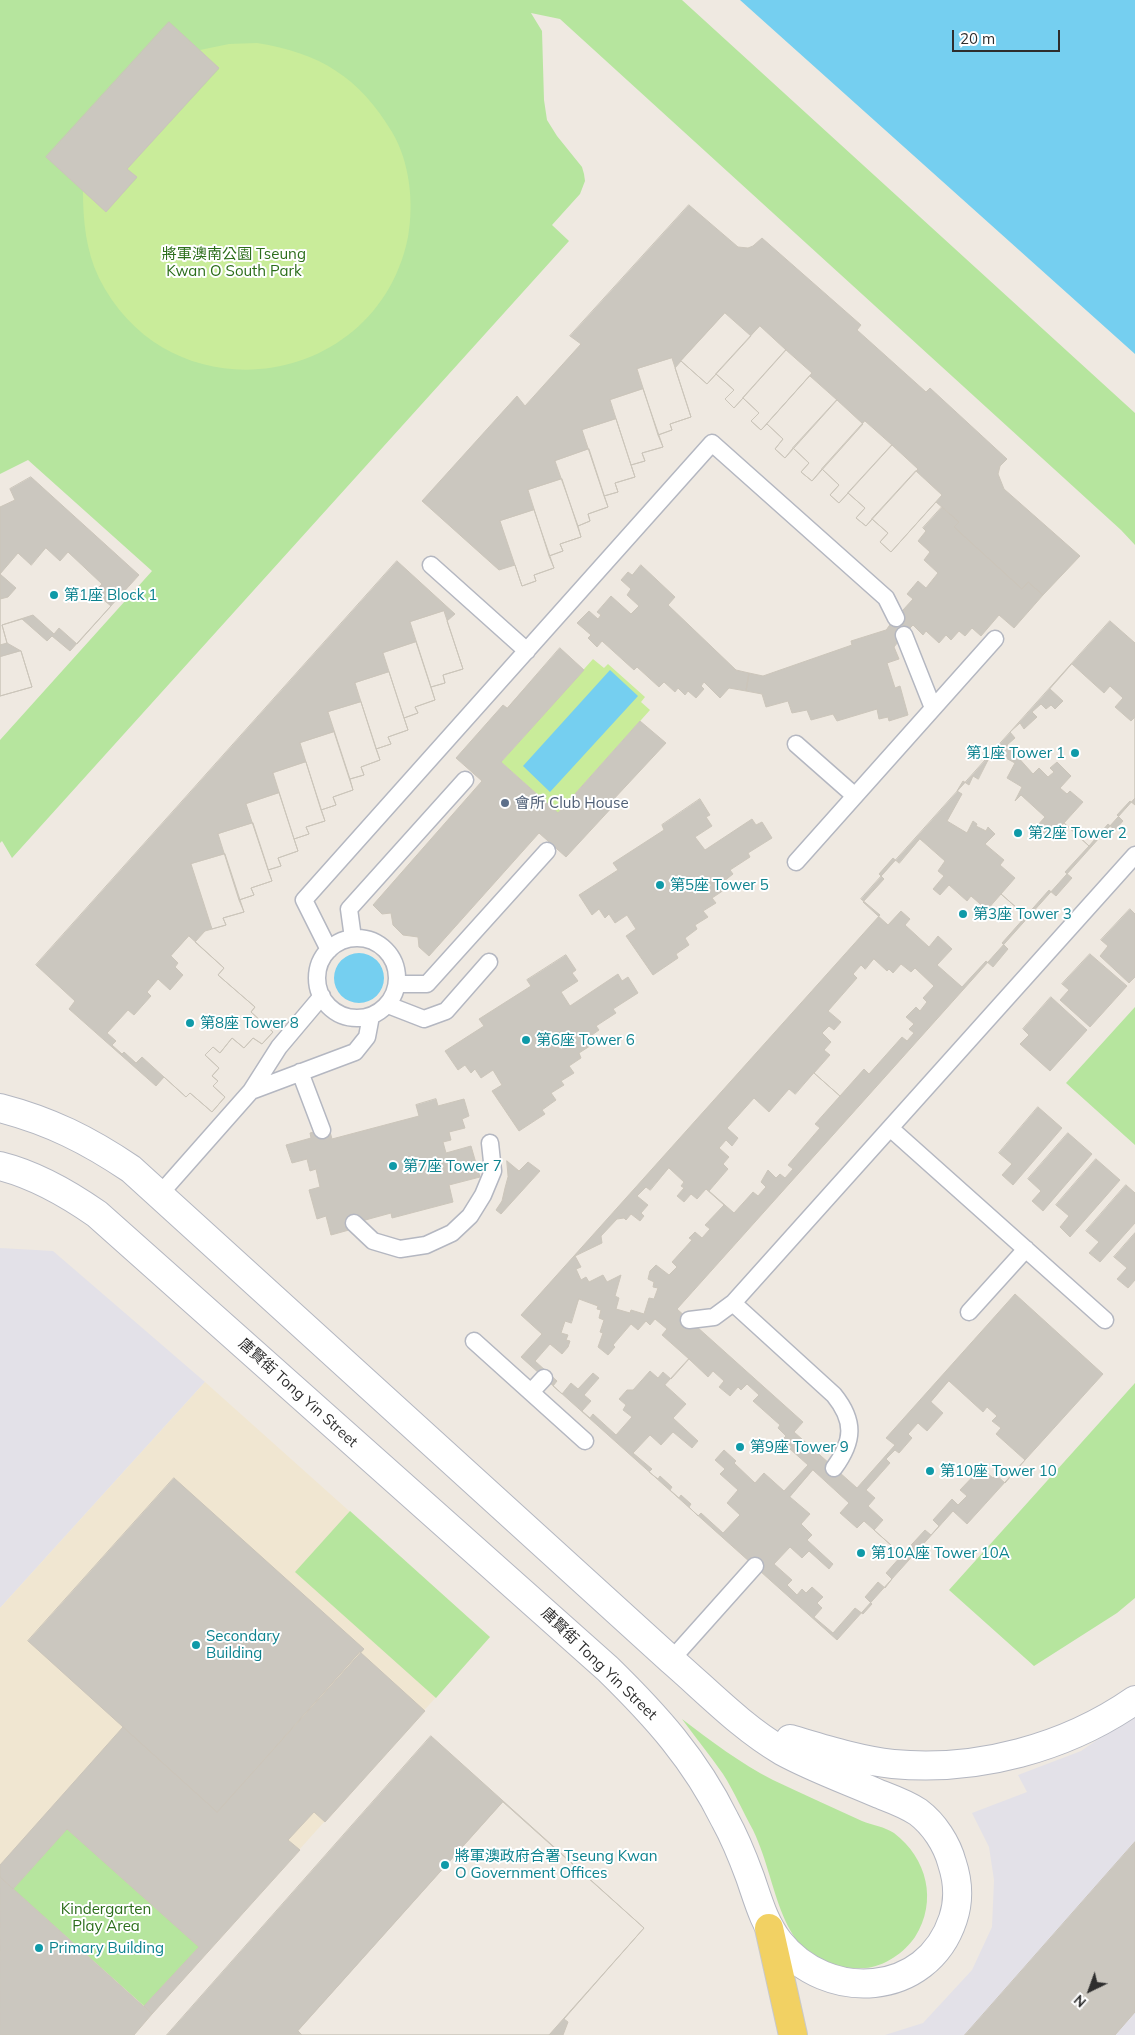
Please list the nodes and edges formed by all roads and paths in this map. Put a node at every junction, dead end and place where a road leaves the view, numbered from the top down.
1 (431, 565) dead end
2 (896, 618) dead end
3 (904, 635) dead end
4 (995, 639) dead end
5 (526, 651) junction
6 (933, 708) junction
7 (796, 744) dead end
8 (465, 780) dead end
9 (855, 796) junction
10 (547, 851) dead end
11 (1135, 854) edge
12 (796, 862) dead end
13 (353, 938) junction
14 (329, 950) junction
15 (489, 962) dead end
16 (397, 984) junction
17 (322, 996) junction
18 (388, 1005) junction
19 (371, 1016) junction
20 (300, 1072) junction
21 (251, 1091) junction
22 (0, 1108) edge
23 (890, 1128) junction
24 (322, 1130) dead end
25 (490, 1143) dead end
26 (0, 1166) edge
27 (160, 1194) junction
28 (354, 1223) dead end
29 (1026, 1249) junction
30 (733, 1303) junction
31 (969, 1312) dead end
32 (689, 1320) dead end
33 (1105, 1320) dead end
34 (474, 1342) dead end
35 (544, 1378) dead end
36 (530, 1392) junction
37 (585, 1441) dead end
38 (834, 1468) dead end
39 (755, 1566) dead end
40 (671, 1660) junction
41 (1135, 1700) edge
42 (740, 1721) junction
43 (769, 1928) junction
44 (793, 2035) edge

1 - 5 lane
2 - 5 lane
3 - 6 lane
4 - 6 lane
5 - 14 lane
6 - 9 lane
7 - 9 lane
8 - 13 lane
9 - 12 lane
10 - 16 lane
11 - 23 lane
13 - 14 lane
13 - 16 lane
14 - 17 lane
15 - 18 lane
16 - 18 lane
17 - 19 lane
17 - 21 lane
18 - 19 lane
19 - 20 lane
20 - 21 lane
20 - 24 lane
21 - 27 lane
22 - 27 street, 唐賢街 Tong Yin Street
23 - 29 lane
23 - 30 lane
25 - 28 lane
26 - 43 street, 唐賢街 Tong Yin Street
27 - 40 street, 唐賢街 Tong Yin Street
29 - 31 lane
29 - 33 lane
30 - 32 lane
30 - 38 lane
34 - 36 lane
35 - 36 lane
36 - 37 lane
39 - 40 lane
40 - 42 street, 唐賢街 Tong Yin Street
41 - 42 street, 唐賢街 Tong Yin Street
42 - 43 street, 唐賢街 Tong Yin Street
43 - 44 main road

